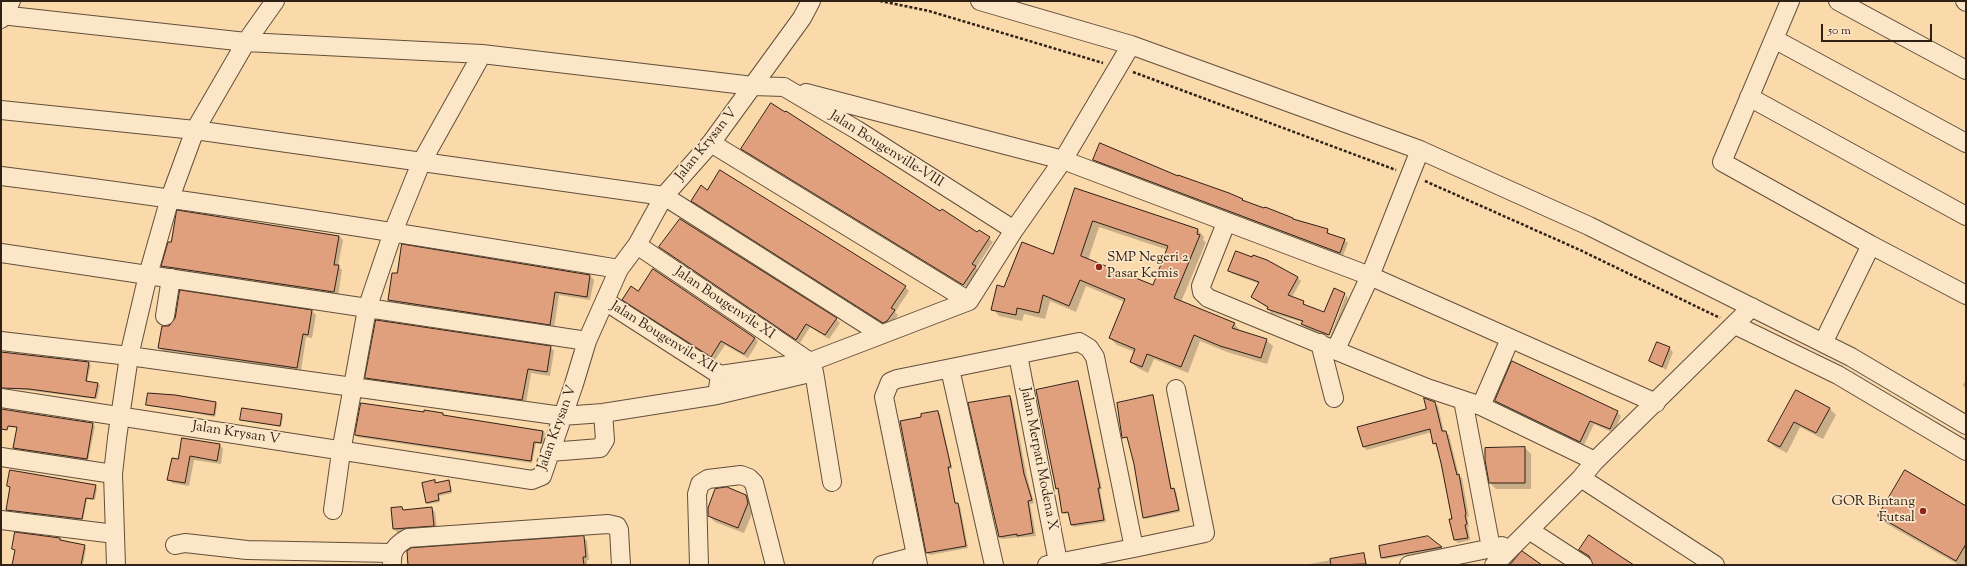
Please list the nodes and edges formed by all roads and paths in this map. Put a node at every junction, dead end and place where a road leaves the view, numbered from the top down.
1 (275, 1) edge
2 (811, 1) edge
3 (880, 1) edge
4 (980, 1) edge
5 (1790, 1) edge
6 (1838, 1) edge
7 (4, 13) edge
8 (1774, 39) junction
9 (246, 42) junction
10 (1131, 45) junction
11 (482, 54) junction
12 (1118, 67) junction
13 (1966, 70) edge
14 (753, 86) junction
15 (784, 87) junction
16 (1749, 98) junction
17 (1, 110) edge
18 (195, 130) junction
19 (711, 143) junction
20 (1966, 143) edge
21 (1420, 150) junction
22 (1063, 160) junction
23 (421, 163) junction
24 (1411, 175) junction
25 (1, 176) edge
26 (664, 196) junction
27 (170, 198) junction
28 (1966, 216) edge
29 (1226, 223) junction
30 (1014, 230) junction
31 (393, 232) junction
32 (637, 245) junction
33 (1871, 245) junction
34 (1, 253) edge
35 (619, 269) junction
36 (148, 275) junction
37 (1370, 276) junction
38 (171, 278) junction
39 (1966, 295) edge
40 (605, 301) junction
41 (969, 301) junction
42 (1752, 307) junction
43 (367, 309) junction
44 (165, 316) dead end
45 (1735, 325) junction
46 (881, 334) junction
47 (1510, 339) junction
48 (1, 341) edge
49 (587, 341) junction
50 (1823, 343) junction
51 (1328, 346) junction
52 (1018, 355) junction
53 (129, 356) junction
54 (1851, 357) junction
55 (812, 367) junction
56 (950, 369) junction
57 (720, 375) junction
58 (1838, 375) junction
59 (353, 387) junction
60 (1176, 389) dead end
61 (717, 395) junction
62 (1, 398) edge
63 (1334, 398) dead end
64 (1463, 400) junction
65 (1656, 403) junction
66 (1481, 406) junction
67 (603, 414) junction
68 (120, 415) junction
69 (562, 416) junction
70 (1966, 425) edge
71 (1966, 451) edge
72 (341, 452) junction
73 (550, 452) junction
74 (1, 457) edge
75 (1595, 461) junction
76 (113, 474) junction
77 (1581, 478) junction
78 (832, 482) dead end
79 (333, 510) dead end
80 (1, 520) edge
81 (1529, 530) junction
82 (115, 534) junction
83 (175, 545) dead end
84 (1134, 548) junction
85 (1493, 557) edge
86 (247, 558) edge
87 (317, 559) edge
88 (392, 559) edge
89 (917, 561) edge
90 (1052, 564) edge
91 (1416, 564) edge
92 (116, 565) edge
93 (621, 565) edge
94 (699, 565) edge
95 (775, 565) edge
96 (882, 565) edge
97 (994, 565) edge
98 (1583, 565) edge
99 (1715, 565) edge

1 - 9 street
2 - 14 street, Jalan Krysan V
3 - 12 path
4 - 10 street
5 - 8 street
6 - 13 street
7 - 9 street, Jalan Bougenville-VIII
8 - 16 street
8 - 20 street
9 - 11 street, Jalan Bougenville-VIII
9 - 18 street
10 - 12 street
10 - 21 street
11 - 14 street, Jalan Bougenville-VIII
11 - 23 street
12 - 22 street
12 - 24 path
14 - 15 street, Jalan Bougenville-VIII
14 - 19 street, Jalan Krysan V
15 - 22 street
15 - 30 street, Jalan Bougenville-VIII
16 - 28 street
16 - 33 street
17 - 18 street
18 - 23 street
18 - 27 street
19 - 26 street, Jalan Krysan V
19 - 41 street
21 - 24 street
21 - 42 street
22 - 29 street
22 - 30 street
23 - 26 street
23 - 31 street
24 - 37 street
24 - 45 path
25 - 27 street
26 - 32 street, Jalan Krysan V
26 - 46 street
27 - 31 street
27 - 36 street
29 - 37 street
29 - 51 street
30 - 41 street
31 - 35 street
31 - 43 street
32 - 35 street, Jalan Krysan V
32 - 55 street, Jalan Bougenvile XI
33 - 39 street
33 - 50 street
34 - 36 street
35 - 40 street, Jalan Krysan V
36 - 38 street
36 - 53 street
37 - 47 street
37 - 51 street
38 - 43 street
38 - 44 street
40 - 49 street, Jalan Krysan V
40 - 57 street, Jalan Bougenvile XII
41 - 46 street
42 - 45 street
42 - 50 street
43 - 49 street
43 - 59 street
45 - 58 street
45 - 65 street
46 - 55 street
47 - 65 street
47 - 66 street
48 - 53 street
49 - 69 street, Jalan Krysan V
50 - 54 street
51 - 63 street
51 - 64 street
52 - 56 street
52 - 84 street
52 - 90 street, Jalan Merpati Modena X
53 - 59 street
53 - 68 street
54 - 58 street
54 - 70 street
55 - 57 street
55 - 61 street
55 - 78 street
56 - 89 street
56 - 97 street
57 - 61 street
58 - 71 street
59 - 69 street
59 - 72 street
60 - 84 street
61 - 67 street
62 - 68 street, Jalan Krysan V
64 - 66 street
64 - 85 street
65 - 75 street
66 - 75 street
67 - 69 street
67 - 73 street
68 - 72 street, Jalan Krysan V
68 - 76 street
69 - 73 street, Jalan Krysan V
72 - 73 street, Jalan Krysan V
72 - 79 street
74 - 76 street
75 - 77 street
76 - 82 street
77 - 81 street
77 - 99 street
80 - 82 street
81 - 85 street
81 - 98 street
82 - 92 street
83 - 86 street
84 - 90 street
85 - 91 street
86 - 87 street
87 - 88 street
88 - 93 street
89 - 96 street
94 - 95 street

